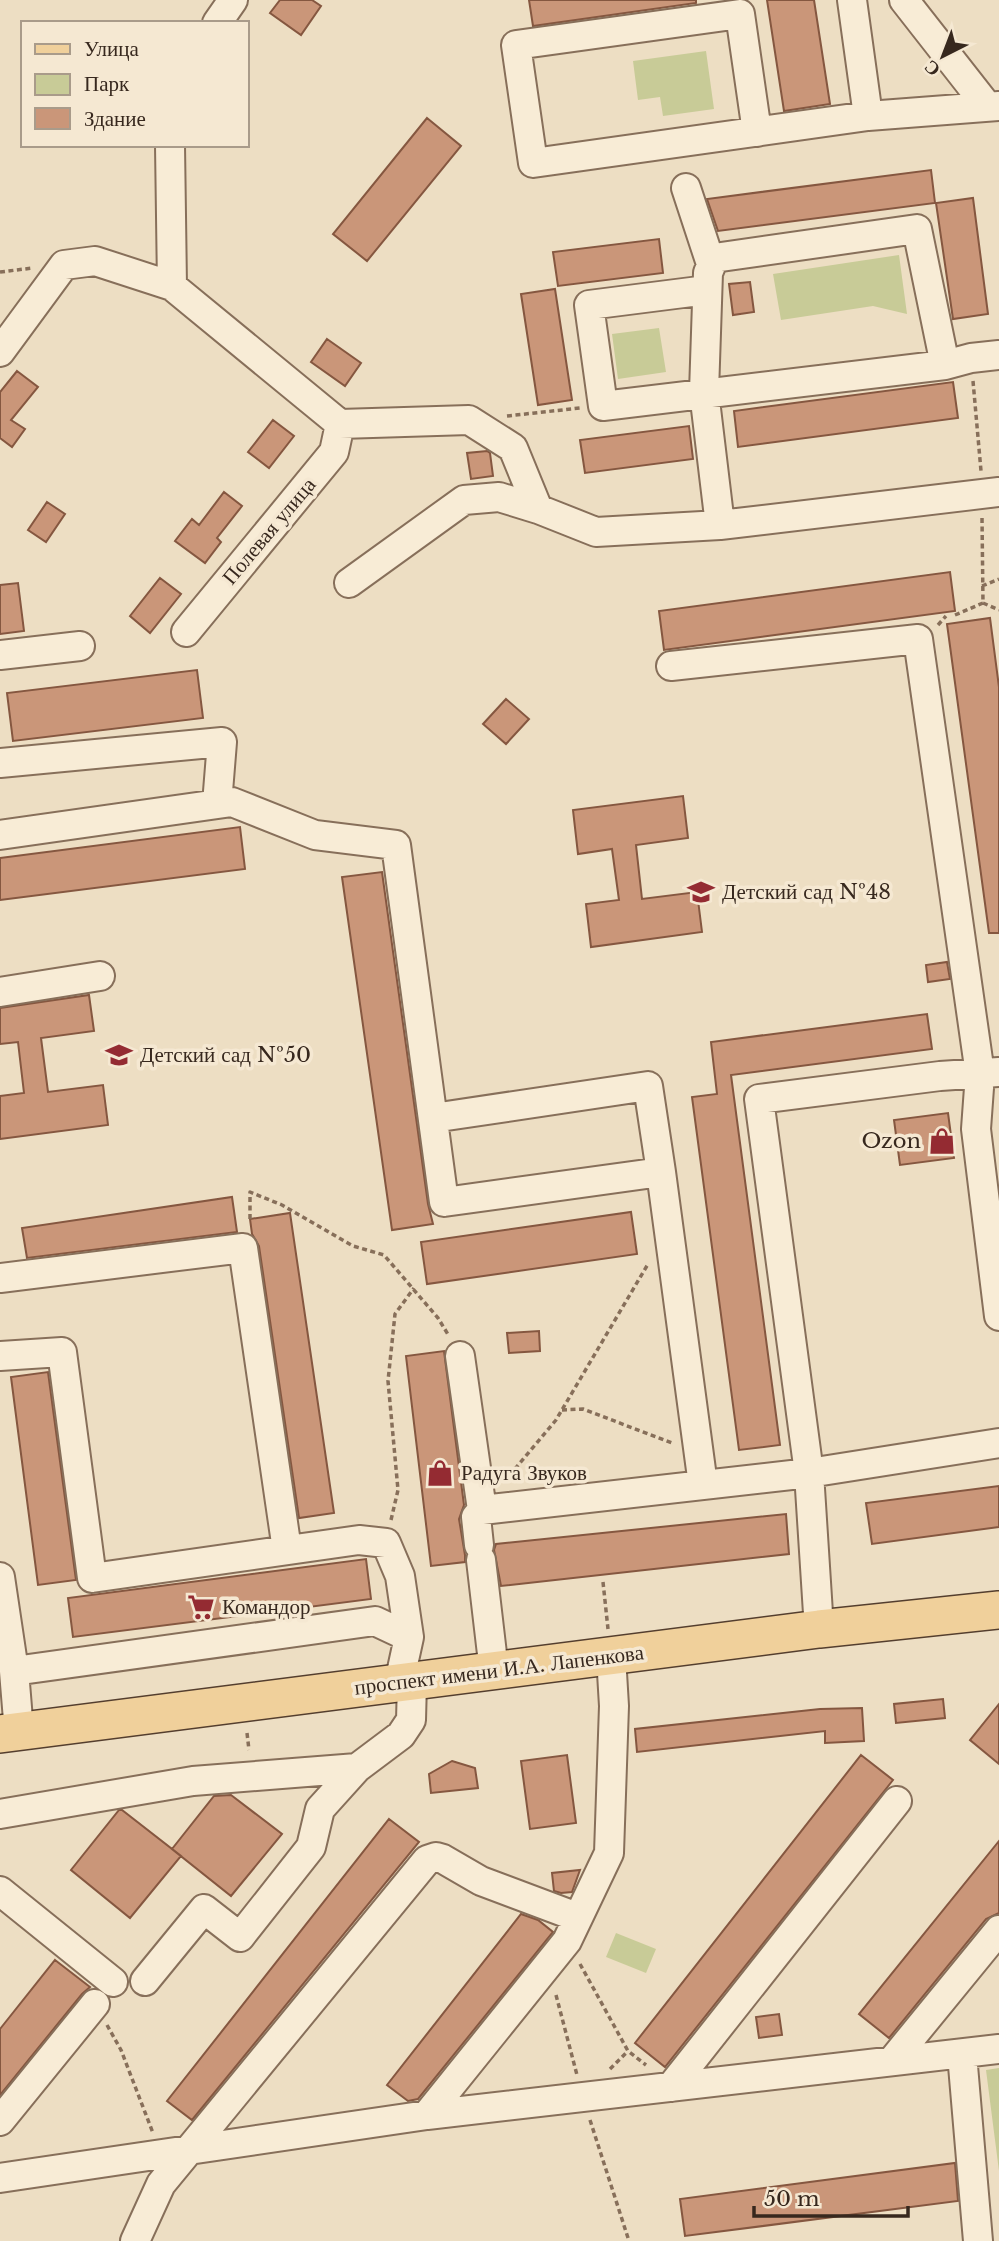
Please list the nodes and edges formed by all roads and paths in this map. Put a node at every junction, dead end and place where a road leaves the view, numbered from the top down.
1 (233, 0) edge
2 (852, 0) edge
3 (904, 0) edge
4 (218, 21) edge
5 (993, 106) edge
6 (868, 117) junction
7 (757, 132) junction
8 (170, 147) edge
9 (686, 188) dead end
10 (19, 269) dead end
11 (0, 272) edge
12 (709, 277) junction
13 (172, 286) junction
14 (0, 352) edge
15 (999, 355) edge
16 (946, 365) junction
17 (704, 392) junction
18 (603, 406) junction
19 (469, 420) junction
20 (340, 424) junction
21 (999, 492) edge
22 (538, 509) junction
23 (720, 525) junction
24 (999, 579) edge
25 (349, 583) dead end
26 (981, 587) dead end
27 (983, 603) dead end
28 (999, 610) edge
29 (186, 632) dead end
30 (80, 646) dead end
31 (0, 655) edge
32 (671, 666) dead end
33 (0, 764) edge
34 (217, 804) junction
35 (0, 835) edge
36 (100, 976) dead end
37 (0, 992) edge
38 (989, 1073) edge
39 (433, 1118) junction
40 (661, 1172) junction
41 (250, 1219) dead end
42 (649, 1255) dead end
43 (0, 1278) edge
44 (414, 1288) junction
45 (999, 1316) edge
46 (0, 1356) edge
47 (460, 1356) joint
48 (562, 1410) junction
49 (999, 1443) edge
50 (699, 1454) junction
51 (809, 1473) junction
52 (703, 1485) junction
53 (482, 1510) junction
54 (386, 1543) junction
55 (287, 1550) junction
56 (0, 1577) edge
57 (603, 1582) dead end
58 (999, 1610) edge
59 (819, 1629) junction
60 (409, 1637) junction
61 (611, 1656) junction
62 (14, 1671) junction
63 (494, 1671) junction
64 (405, 1682) junction
65 (9, 1733) edge
66 (247, 1733) dead end
67 (249, 1750) dead end
68 (357, 1768) junction
69 (897, 1801) dead end
70 (0, 1814) edge
71 (0, 1891) edge
72 (572, 1929) junction
73 (999, 1930) edge
74 (145, 1980) dead end
75 (113, 1982) dead end
76 (94, 2004) joint
77 (999, 2049) edge
78 (962, 2054) junction
79 (892, 2061) junction
80 (671, 2087) junction
81 (427, 2115) junction
82 (0, 2121) edge
83 (188, 2150) junction
84 (160, 2154) junction
85 (0, 2178) edge
86 (135, 2241) edge
87 (978, 2241) edge

1 - 4 street
2 - 6 street
3 - 5 street
5 - 6 street
6 - 7 street
7 - 7 street
8 - 13 street
9 - 12 street
10 - 11 path
12 - 16 street
12 - 17 street
12 - 18 street
13 - 14 street
13 - 20 street
15 - 16 street
16 - 17 street
17 - 18 street
17 - 23 street
18 - 19 path
19 - 20 street
19 - 22 street
20 - 29 street, Полевая улица
21 - 23 street
22 - 23 street
22 - 25 street
24 - 26 path
27 - 28 path
30 - 31 street
32 - 38 street
33 - 34 street
34 - 35 street
34 - 39 street
36 - 37 street
38 - 45 street
38 - 51 street
39 - 40 street
39 - 40 street
40 - 50 street
41 - 44 path
42 - 48 path
43 - 55 street
44 - 47 path
44 - 54 path
46 - 55 street
47 - 53 street
48 - 50 path
48 - 53 path
49 - 51 street
50 - 52 street
51 - 52 street
51 - 59 street
52 - 53 street
53 - 63 street
54 - 55 street
54 - 60 street
56 - 62 street
57 - 61 path
58 - 59 main road, проспект имени И.А. Лапенкова
59 - 61 main road, проспект имени И.А. Лапенкова
60 - 62 street
60 - 64 street
61 - 63 main road, проспект имени И.А. Лапенкова
61 - 72 street
62 - 65 street
63 - 64 main road, проспект имени И.А. Лапенкова
64 - 65 main road, проспект имени И.А. Лапенкова
64 - 68 street
66 - 67 path
68 - 70 street
68 - 74 street
69 - 80 street
71 - 75 street
72 - 80 path
72 - 81 street
72 - 83 street
73 - 79 street
76 - 82 street
76 - 84 path
77 - 78 street
78 - 79 street
78 - 87 street
79 - 80 street
80 - 81 street
81 - 83 street
83 - 84 street
83 - 86 street
84 - 85 street

